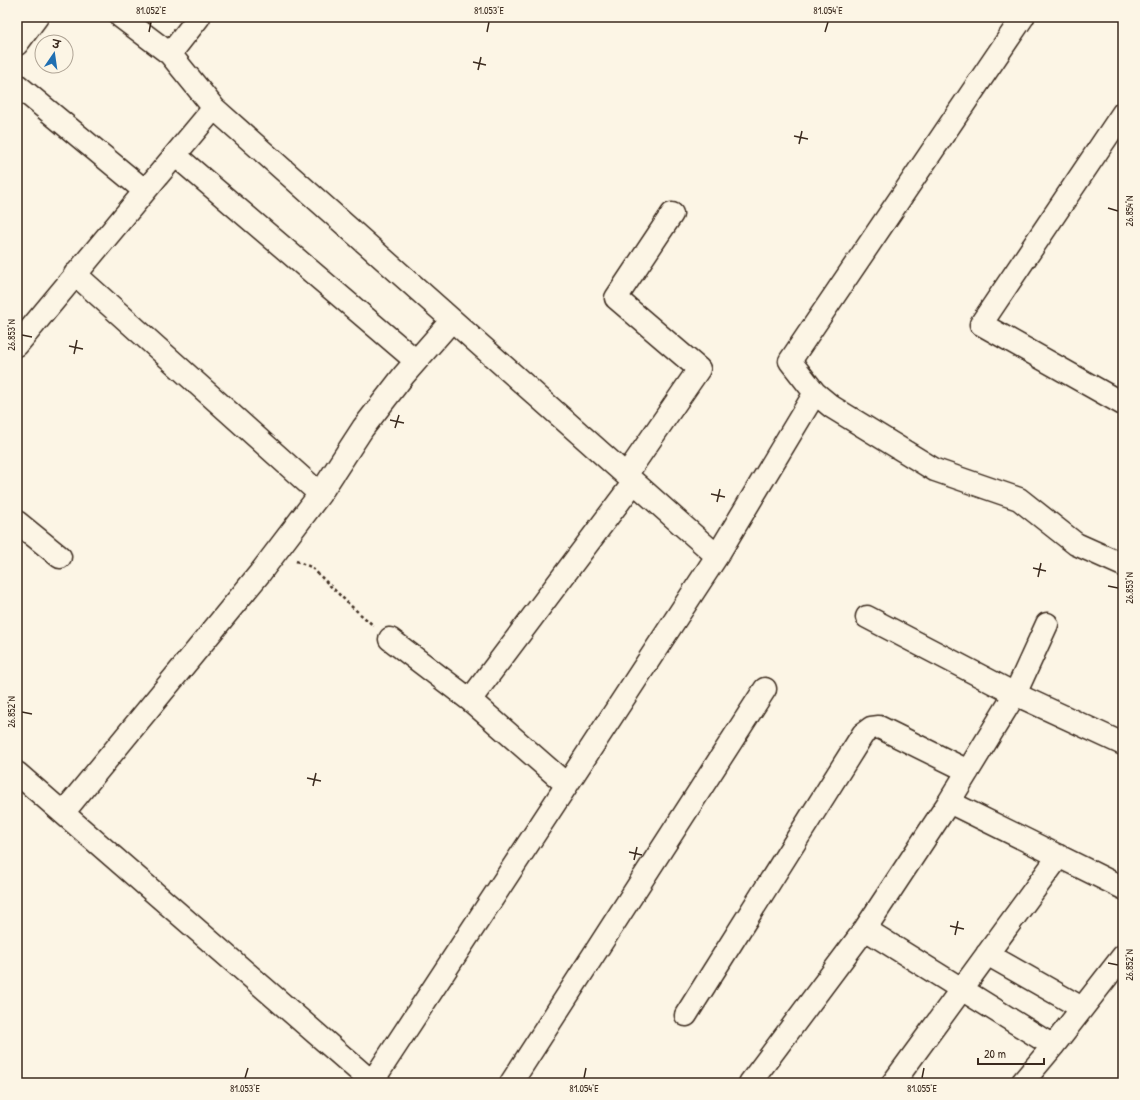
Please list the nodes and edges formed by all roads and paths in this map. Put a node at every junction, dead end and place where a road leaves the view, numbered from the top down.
1 (37, 17) edge
2 (121, 17) edge
3 (199, 17) edge
4 (1023, 17) edge
5 (17, 44) edge
6 (170, 54) junction
7 (17, 85) edge
8 (214, 108) junction
9 (1123, 113) edge
10 (175, 155) junction
11 (145, 191) junction
12 (672, 214) dead end
13 (75, 274) junction
14 (452, 320) junction
15 (17, 345) edge
16 (416, 361) junction
17 (815, 393) junction
18 (1123, 404) edge
19 (630, 478) junction
20 (320, 494) junction
21 (17, 522) edge
22 (274, 553) junction
23 (717, 556) junction
24 (60, 557) dead end
25 (1123, 565) edge
26 (867, 617) dead end
27 (1047, 624) dead end
28 (390, 639) joint
29 (765, 689) dead end
30 (1015, 694) junction
31 (470, 700) junction
32 (1123, 744) edge
33 (968, 771) junction
34 (17, 773) edge
35 (567, 785) junction
36 (949, 802) junction
37 (63, 813) junction
38 (1059, 856) junction
39 (1123, 888) edge
40 (865, 929) junction
41 (987, 954) junction
42 (1123, 956) edge
43 (962, 989) junction
44 (1082, 1008) junction
45 (686, 1015) dead end
46 (1053, 1046) junction
47 (372, 1082) edge
48 (511, 1083) edge
49 (750, 1083) edge
50 (893, 1083) edge
51 (1022, 1083) edge

1 - 5 street
2 - 6 street
3 - 6 street
4 - 17 street
6 - 8 street
7 - 11 street
8 - 10 street
8 - 14 street
9 - 18 street
10 - 11 street
10 - 16 street
11 - 13 street
12 - 19 street
13 - 15 street
13 - 20 street
14 - 16 street
14 - 19 street
16 - 20 street
17 - 23 street
17 - 25 street
19 - 23 street
19 - 31 street
20 - 22 street
21 - 24 street
22 - 28 path
22 - 37 street
23 - 35 street
26 - 30 street
27 - 30 street
28 - 31 street
29 - 48 street
30 - 32 street
30 - 33 street
31 - 35 street
33 - 36 street
33 - 45 street
34 - 37 street
35 - 47 street
36 - 38 street
36 - 40 street
37 - 47 street
38 - 39 street
38 - 41 street
40 - 43 street
40 - 49 street
41 - 43 street
41 - 44 street
42 - 44 street
43 - 46 street
43 - 50 street
44 - 46 street
46 - 51 street

